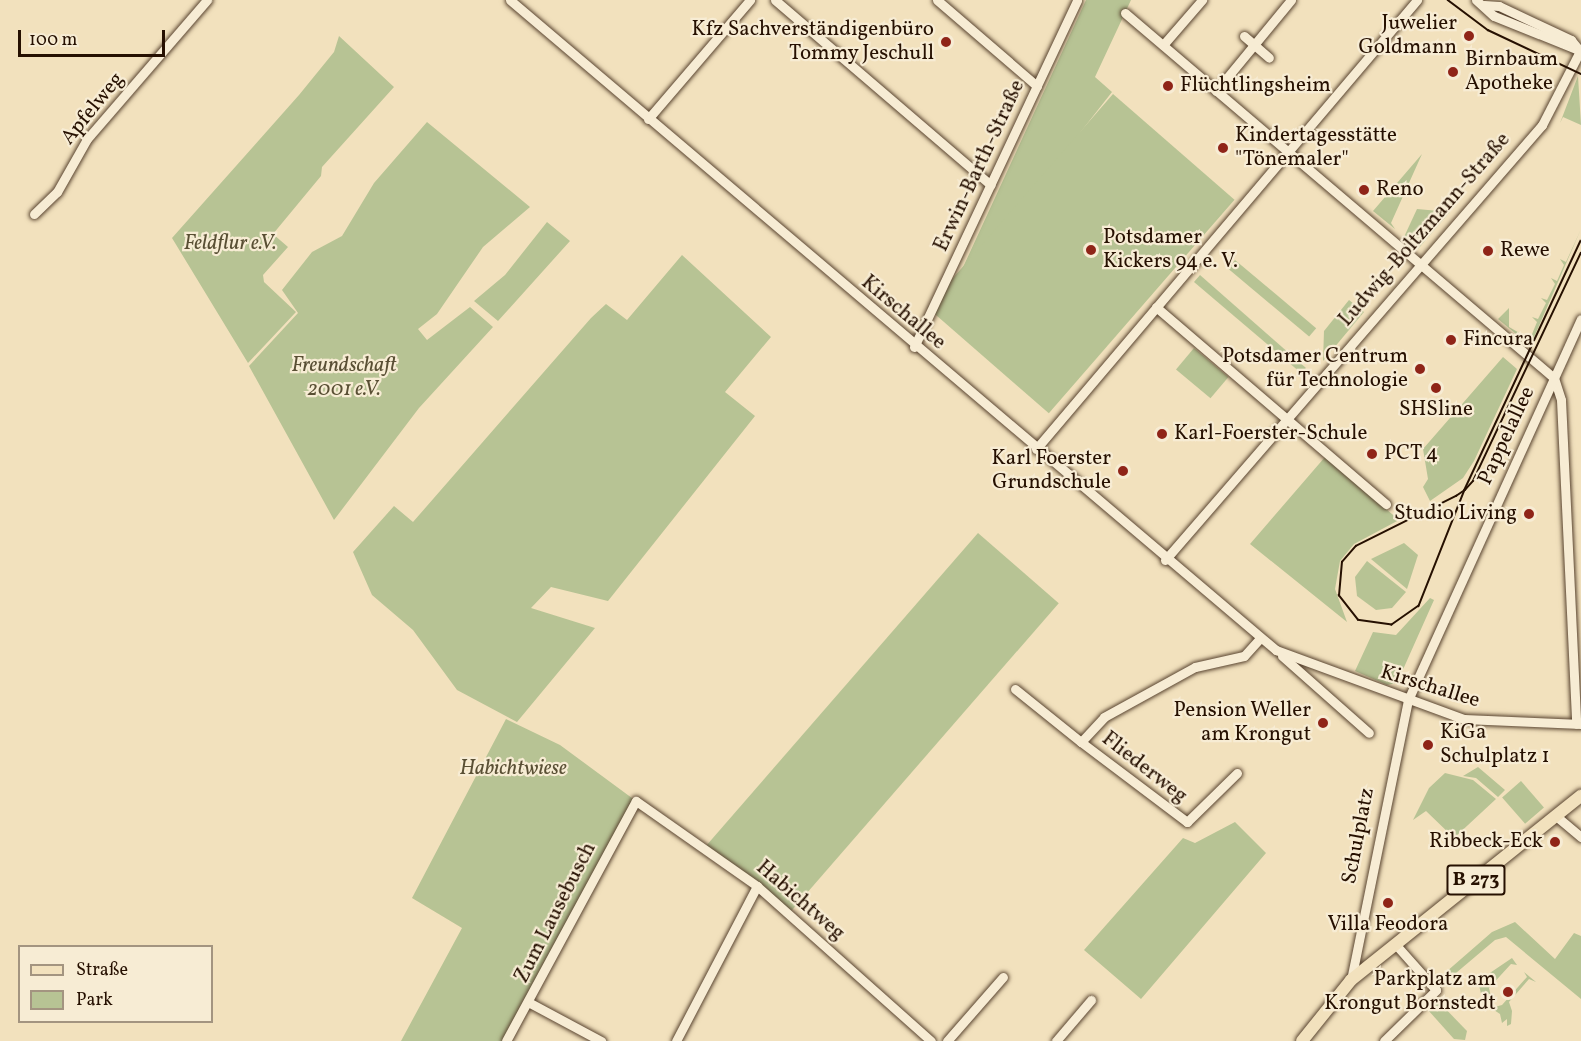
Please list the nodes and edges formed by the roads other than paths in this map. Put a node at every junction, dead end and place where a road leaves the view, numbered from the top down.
1 (207, 0) edge
2 (510, 0) edge
3 (750, 0) edge
4 (775, 0) edge
5 (937, 0) edge
6 (1077, 0) edge
7 (1202, 0) edge
8 (1291, 0) edge
9 (1417, 0) edge
10 (1480, 3) edge
11 (1125, 13) dead end
12 (1244, 36) dead end
13 (1253, 44) junction
14 (1163, 45) junction
15 (1581, 51) edge
16 (1269, 58) dead end
17 (1037, 86) junction
18 (1216, 91) junction
19 (648, 119) junction
20 (1287, 152) junction
21 (991, 185) junction
22 (34, 214) dead end
23 (1419, 264) junction
24 (1156, 307) junction
25 (1581, 319) edge
26 (915, 347) junction
27 (1554, 378) junction
28 (1286, 419) junction
29 (1036, 448) junction
30 (1386, 504) dead end
31 (1165, 560) junction
32 (1581, 612) edge
33 (1569, 613) junction
34 (1260, 638) junction
35 (1275, 651) junction
36 (1015, 689) dead end
37 (1408, 700) junction
38 (1579, 724) edge
39 (1369, 733) dead end
40 (1082, 742) junction
41 (1237, 773) dead end
42 (1581, 796) edge
43 (636, 801) joint
44 (1556, 816) junction
45 (1581, 837) edge
46 (757, 886) junction
47 (1396, 945) junction
48 (1003, 977) dead end
49 (1351, 980) junction
50 (1091, 1000) dead end
51 (530, 1003) junction
52 (506, 1041) edge
53 (601, 1041) edge
54 (676, 1041) edge
55 (931, 1041) edge
56 (947, 1041) edge
57 (1056, 1041) edge
58 (1302, 1041) edge
59 (1384, 1041) edge

1 - 22 street, Apfelweg
2 - 19 street, Kirschallee
3 - 19 street
4 - 21 street
5 - 17 street
6 - 17 street, Erwin-Barth-Straße
7 - 14 street
8 - 13 street
9 - 20 street
10 - 15 street
11 - 14 street
12 - 13 street
13 - 16 street
13 - 18 street
14 - 18 street
15 - 23 street, Ludwig-Boltzmann-Straße
17 - 21 street, Erwin-Barth-Straße
18 - 20 street
19 - 26 street, Kirschallee
20 - 23 street
20 - 24 street
21 - 26 street, Erwin-Barth-Straße
23 - 27 street
23 - 28 street, Ludwig-Boltzmann-Straße
24 - 28 street
24 - 29 street
25 - 27 street, Pappelallee
26 - 29 street, Kirschallee
27 - 33 street
27 - 37 street, Pappelallee
28 - 30 street
28 - 31 street, Ludwig-Boltzmann-Straße
29 - 31 street, Kirschallee
31 - 34 street, Kirschallee
32 - 33 street
33 - 38 street
34 - 35 street, Kirschallee
34 - 40 street
35 - 37 street, Kirschallee
35 - 39 street, Kirschallee
36 - 40 street
37 - 38 street, Kirschallee
37 - 49 street, Schulplatz
40 - 41 street, Fliederweg
42 - 44 main road, B 273
43 - 46 street, Habichtweg
43 - 51 street, Zum Lausebusch
44 - 45 street
44 - 47 main road, B 273
46 - 54 street
46 - 55 street, Habichtweg
47 - 49 main road, B 273
47 - 59 street
48 - 56 street
49 - 58 main road, B 273
50 - 57 street
51 - 52 street, Zum Lausebusch
51 - 53 street

